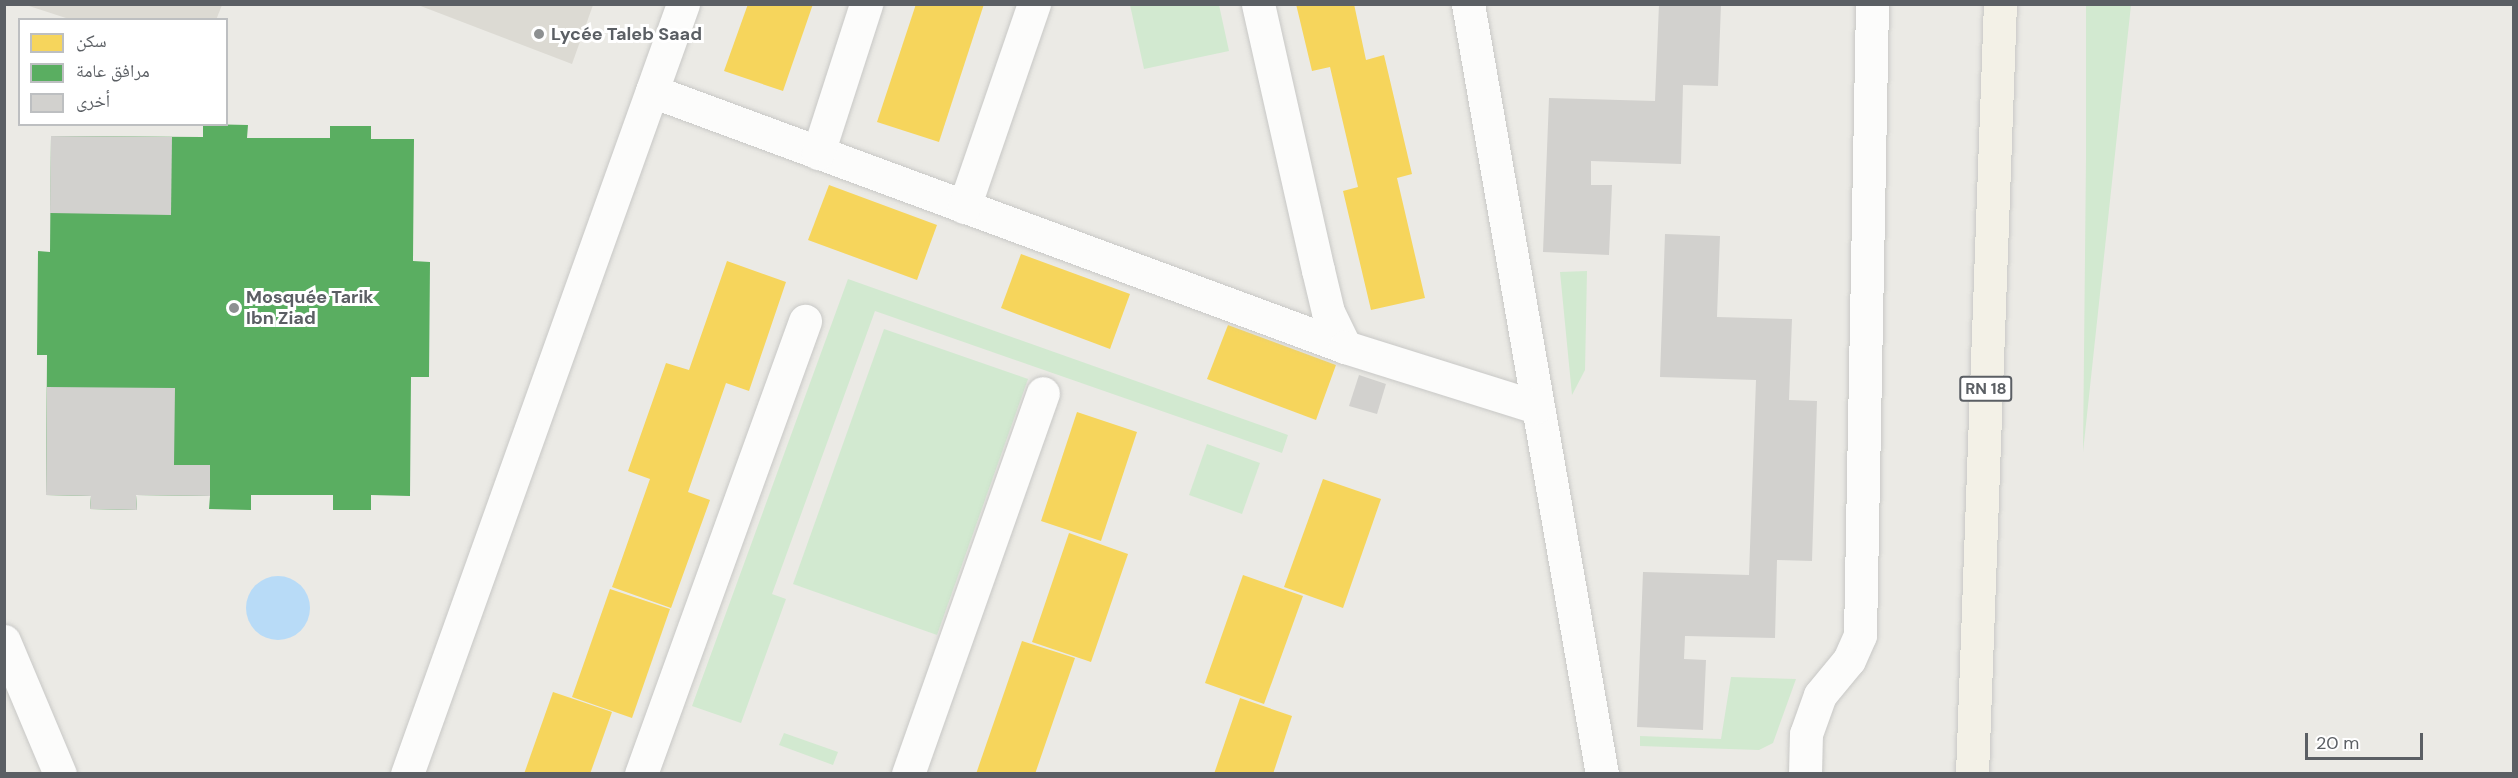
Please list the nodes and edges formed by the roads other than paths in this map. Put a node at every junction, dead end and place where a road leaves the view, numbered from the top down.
1 (683, 4) edge
2 (866, 4) edge
3 (1034, 4) edge
4 (1258, 4) edge
5 (1468, 4) edge
6 (1872, 4) edge
7 (2000, 4) edge
8 (652, 91) junction
9 (818, 153) junction
10 (964, 207) junction
11 (805, 321) dead end
12 (1345, 347) junction
13 (1043, 393) dead end
14 (1536, 407) junction
15 (4, 641) edge
16 (60, 774) edge
17 (407, 774) edge
18 (641, 774) edge
19 (908, 774) edge
20 (1602, 774) edge
21 (1804, 774) edge
22 (1972, 774) edge

1 - 8 street
2 - 9 street
3 - 10 street
4 - 12 street
5 - 14 street
6 - 21 street
7 - 22 main road, RN 18
8 - 9 street
8 - 17 street
9 - 10 street
10 - 12 street
11 - 18 street
12 - 14 street
13 - 19 street
14 - 20 street
15 - 16 street

